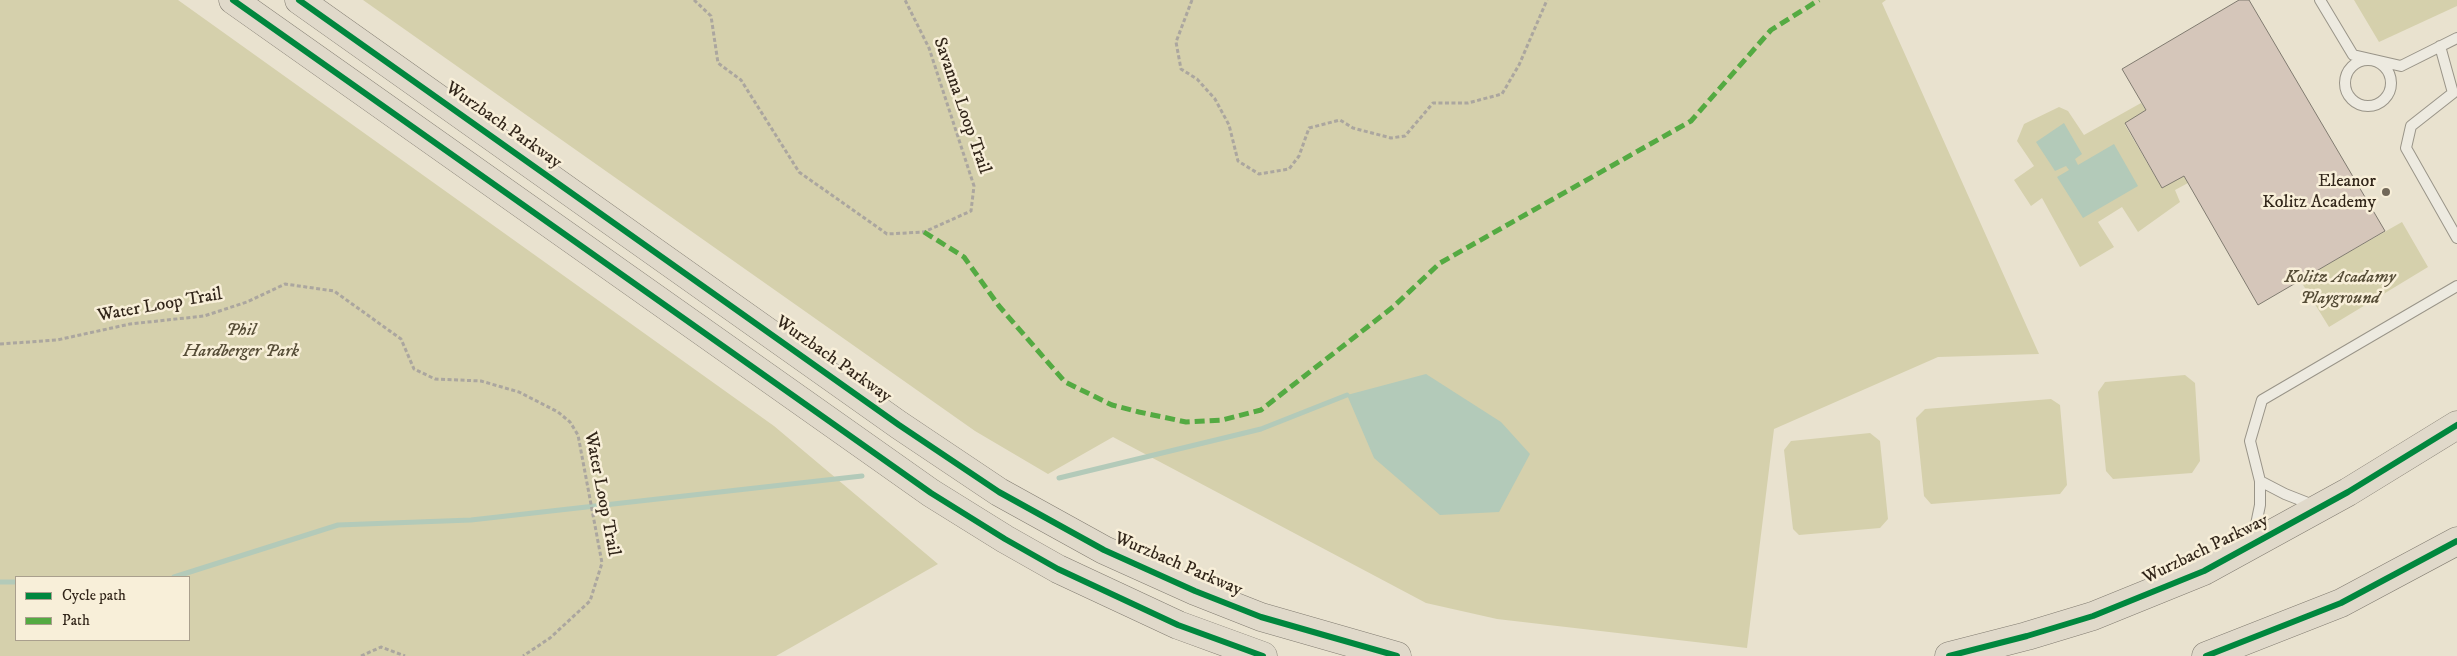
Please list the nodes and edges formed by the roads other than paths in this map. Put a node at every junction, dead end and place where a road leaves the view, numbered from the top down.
1 (233, 0) edge
2 (299, 0) edge
3 (2320, 0) edge
4 (2457, 38) edge
5 (2440, 46) junction
6 (2375, 61) junction
7 (2457, 238) edge
8 (2457, 286) edge
9 (2457, 425) edge
10 (2260, 480) junction
11 (2320, 508) junction
12 (2457, 540) edge
13 (2252, 546) junction
14 (1263, 656) edge
15 (1397, 656) edge
16 (1949, 656) edge
17 (2206, 656) edge

1 - 14 highway
2 - 15 highway, Wurzbach Parkway
3 - 6 lane
4 - 5 lane
5 - 6 lane
5 - 7 lane
6 - 6 lane
8 - 10 lane
9 - 11 highway, Wurzbach Parkway
10 - 11 lane
10 - 13 lane
11 - 13 highway, Wurzbach Parkway
12 - 17 highway
13 - 16 highway, Wurzbach Parkway

